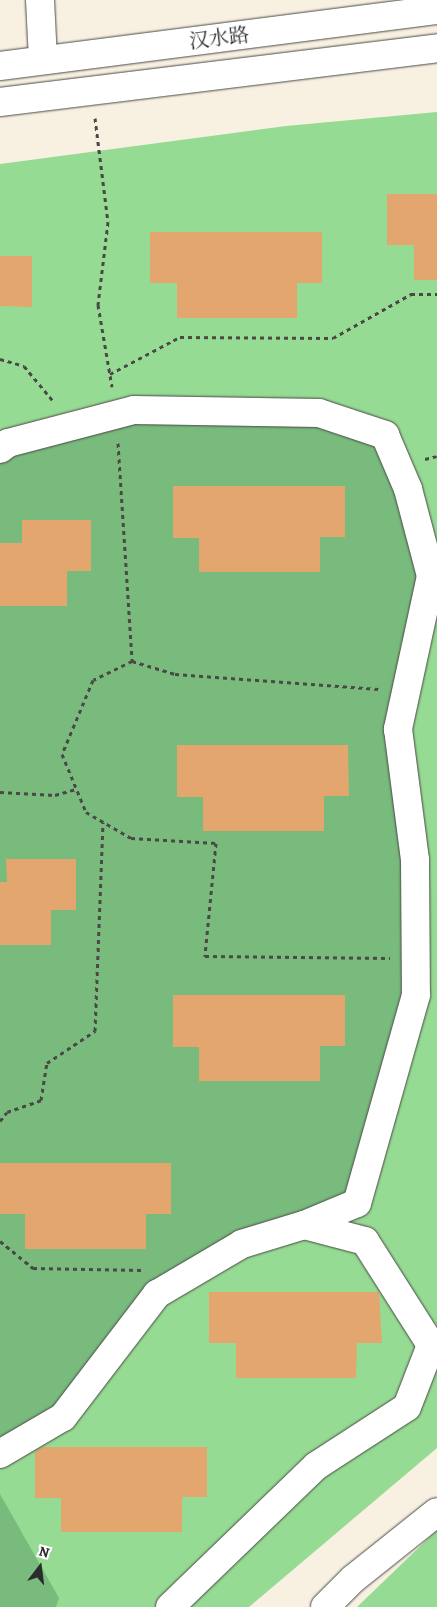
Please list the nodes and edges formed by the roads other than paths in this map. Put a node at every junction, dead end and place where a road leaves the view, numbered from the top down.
1 (40, 0) edge
2 (437, 10) edge
3 (437, 48) edge
4 (43, 60) junction
5 (0, 66) edge
6 (0, 102) edge
7 (0, 449) edge
8 (357, 1203) junction
9 (304, 1225) junction
10 (365, 1241) junction
11 (0, 1454) edge
12 (437, 1512) edge
13 (170, 1607) edge
14 (325, 1607) edge

1 - 4 main road
2 - 4 main road, 汉水路
3 - 6 main road, 汉水路
4 - 5 main road, 汉水路
7 - 8 main road
8 - 9 main road
8 - 10 main road
9 - 10 main road
9 - 11 main road
10 - 13 main road
12 - 14 main road

